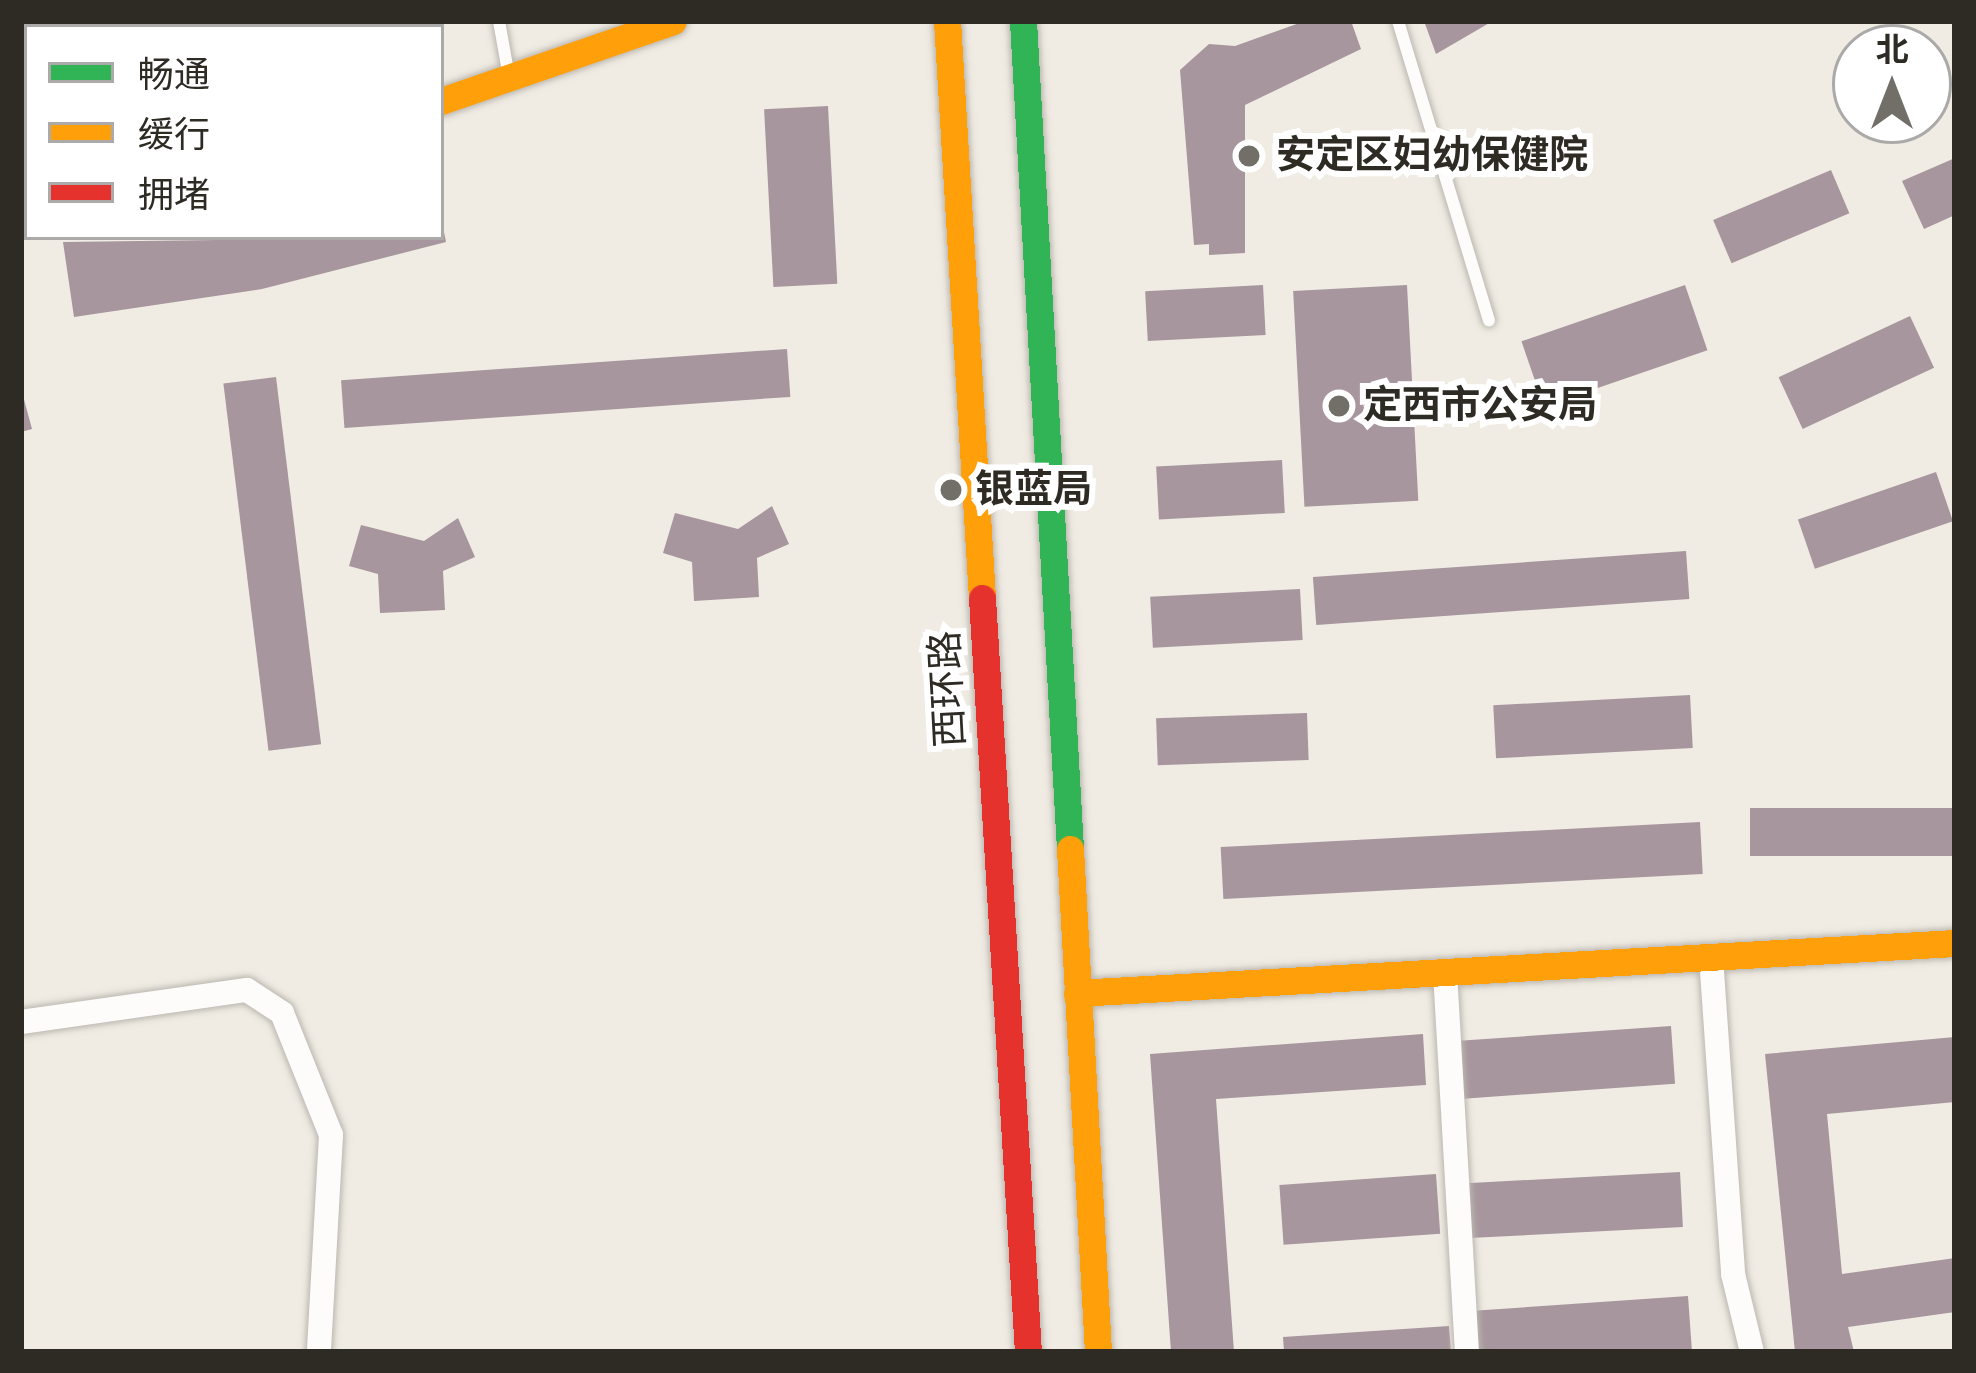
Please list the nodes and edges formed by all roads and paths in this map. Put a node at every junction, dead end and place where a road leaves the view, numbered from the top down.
1 (499, 21) edge
2 (673, 21) edge
3 (947, 21) edge
4 (1023, 21) edge
5 (1398, 21) edge
6 (509, 78) junction
7 (444, 100) edge
8 (1489, 321) dead end
9 (1955, 943) edge
10 (1711, 957) junction
11 (1444, 972) junction
12 (1077, 993) junction
13 (21, 1022) edge
14 (319, 1352) edge
15 (1028, 1352) edge
16 (1099, 1352) edge
17 (1467, 1352) edge
18 (1752, 1352) edge

1 - 6 lane
2 - 6 main road
3 - 15 main road, 西环路
4 - 12 main road
5 - 8 lane
6 - 7 main road
9 - 10 main road
10 - 11 main road
10 - 18 street
11 - 12 main road
11 - 17 street
12 - 16 main road
13 - 14 street

